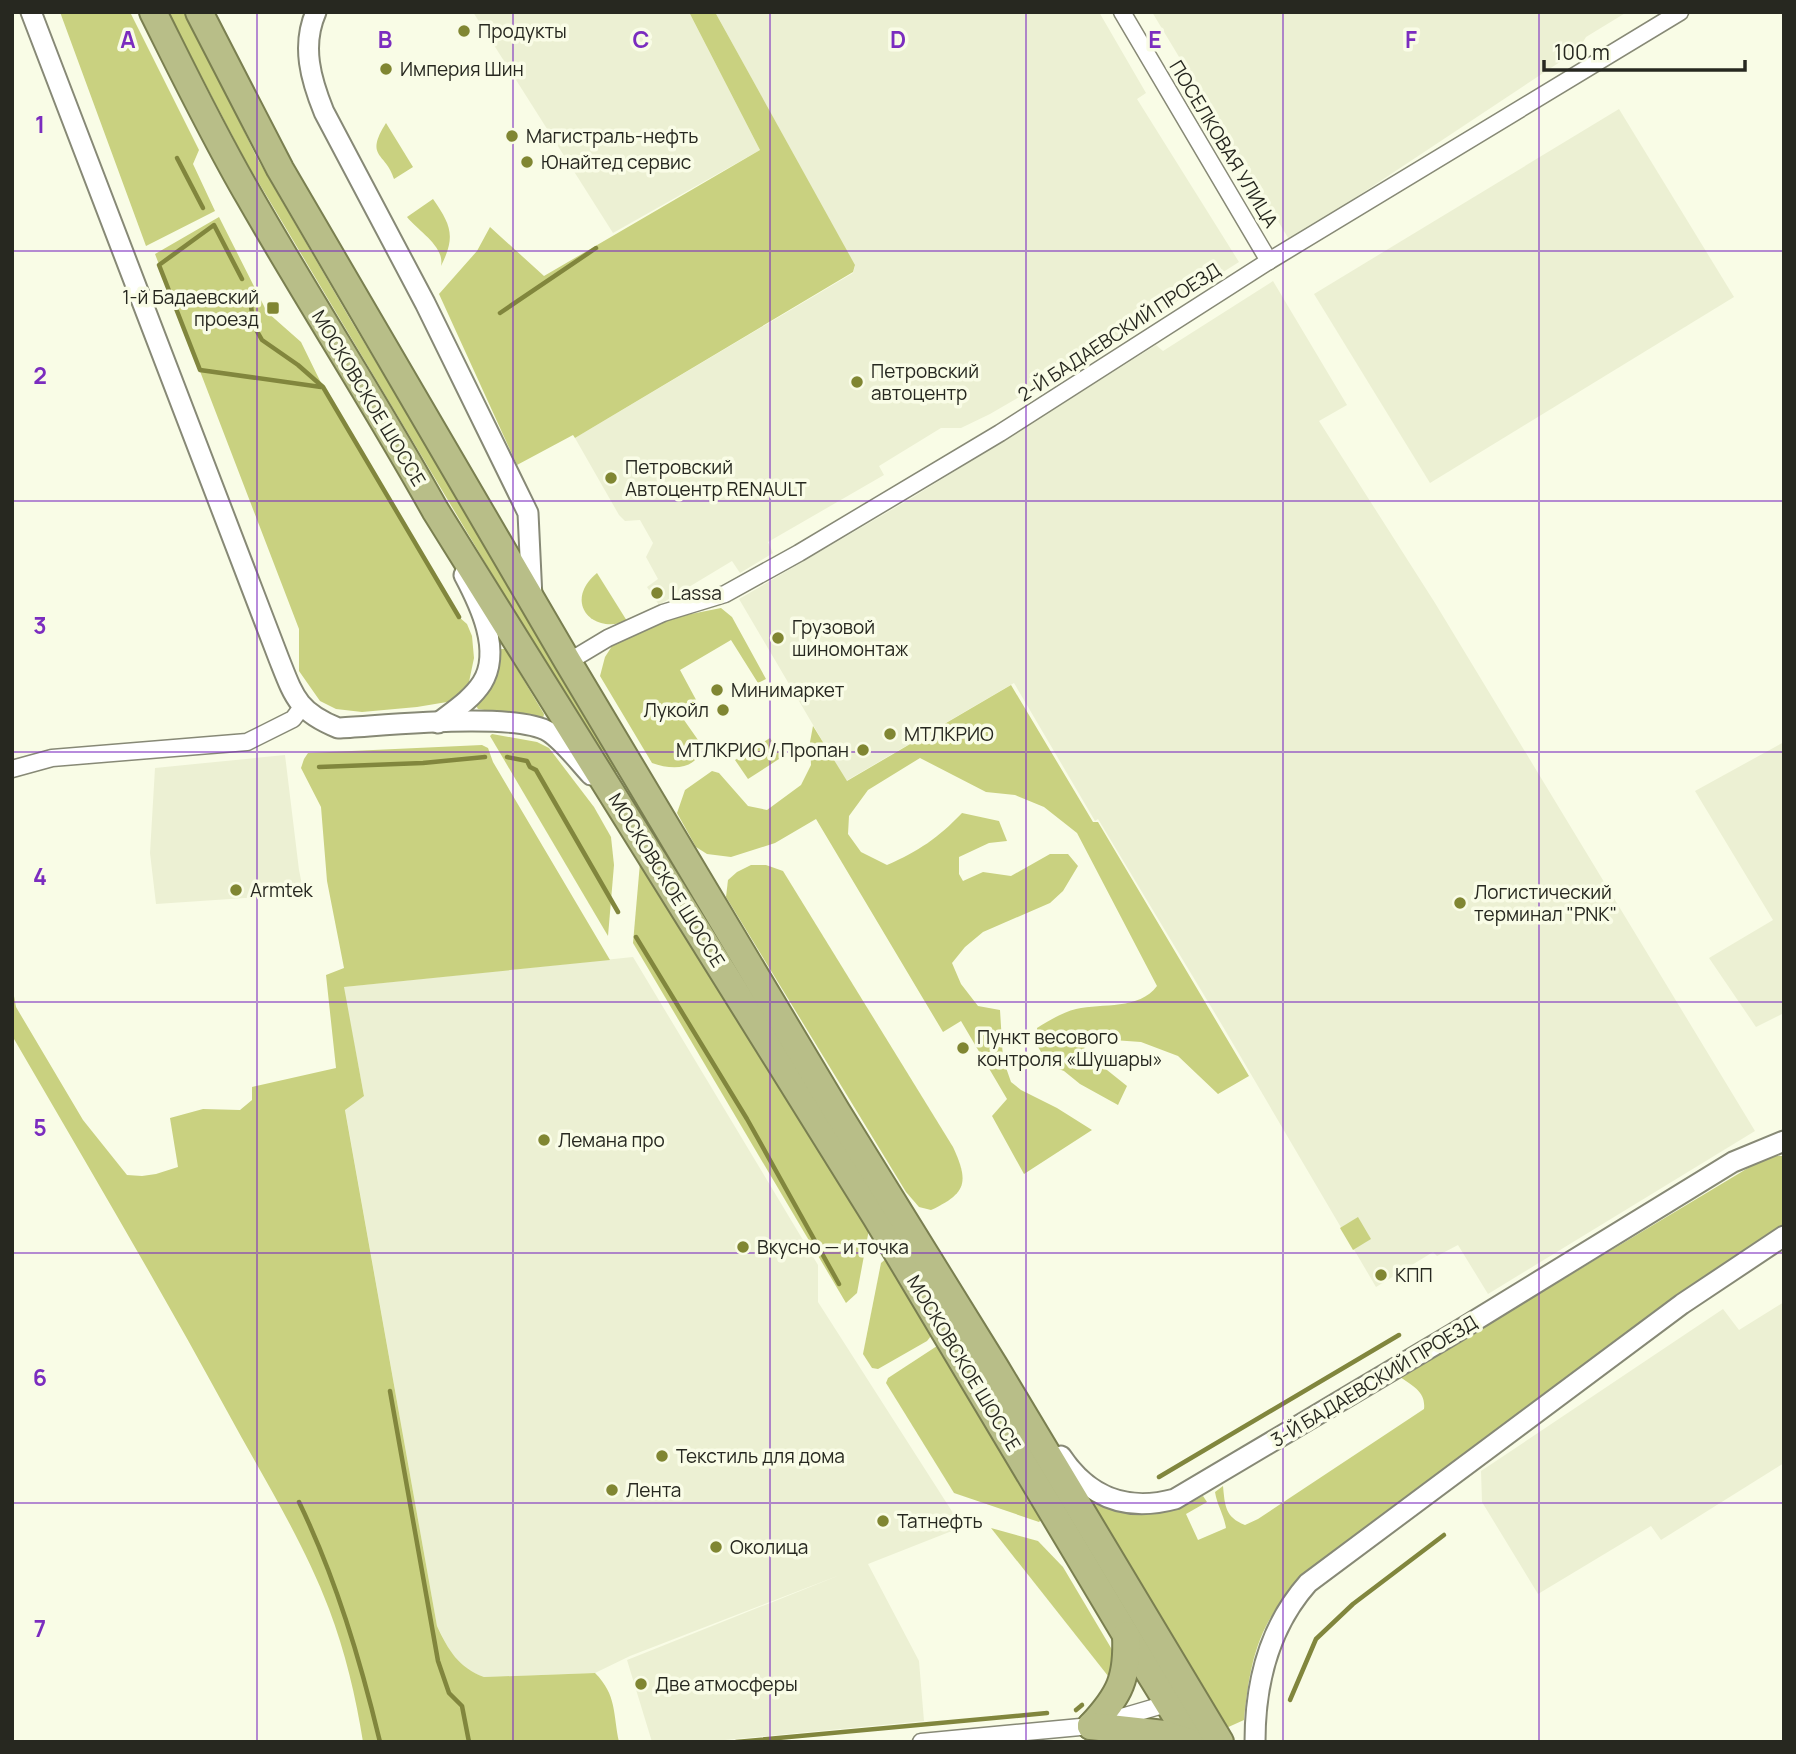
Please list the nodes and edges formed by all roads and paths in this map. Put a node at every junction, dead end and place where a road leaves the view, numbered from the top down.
1 (31, 12) edge
2 (153, 12) edge
3 (199, 12) edge
4 (316, 12) edge
5 (1122, 12) edge
6 (1680, 12) edge
7 (1269, 261) junction
8 (435, 510) junction
9 (532, 599) junction
10 (568, 662) junction
11 (302, 707) junction
12 (438, 723) junction
13 (12, 769) edge
14 (607, 784) junction
15 (1783, 1142) edge
16 (1784, 1236) edge
17 (995, 1367) junction
18 (1126, 1635) junction
19 (1180, 1698) junction
20 (1091, 1726) junction
21 (921, 1742) edge
22 (1191, 1742) edge
23 (1220, 1742) edge
24 (1255, 1742) edge

1 - 11 street
2 - 8 highway, МОСКОВСКОЕ ШОССЕ
3 - 9 highway, МОСКОВСКОЕ ШОССЕ
4 - 9 street
5 - 7 street, ПОСЕЛКОВАЯ УЛИЦА
6 - 7 street, 2-Й БАДАЕВСКИЙ ПРОЕЗД
7 - 10 street, 2-Й БАДАЕВСКИЙ ПРОЕЗД
8 - 12 street
8 - 14 highway, МОСКОВСКОЕ ШОССЕ
9 - 10 highway, МОСКОВСКОЕ ШОССЕ
10 - 17 highway, МОСКОВСКОЕ ШОССЕ
11 - 12 street
11 - 13 street
12 - 14 street
14 - 18 highway, МОСКОВСКОЕ ШОССЕ
15 - 17 street, 3-Й БАДАЕВСКИЙ ПРОЕЗД
16 - 24 street
17 - 19 highway, МОСКОВСКОЕ ШОССЕ
18 - 19 highway, МОСКОВСКОЕ ШОССЕ
18 - 20 highway
19 - 20 street
19 - 22 highway, МОСКОВСКОЕ ШОССЕ
19 - 23 highway, МОСКОВСКОЕ ШОССЕ
20 - 21 street
20 - 22 highway

